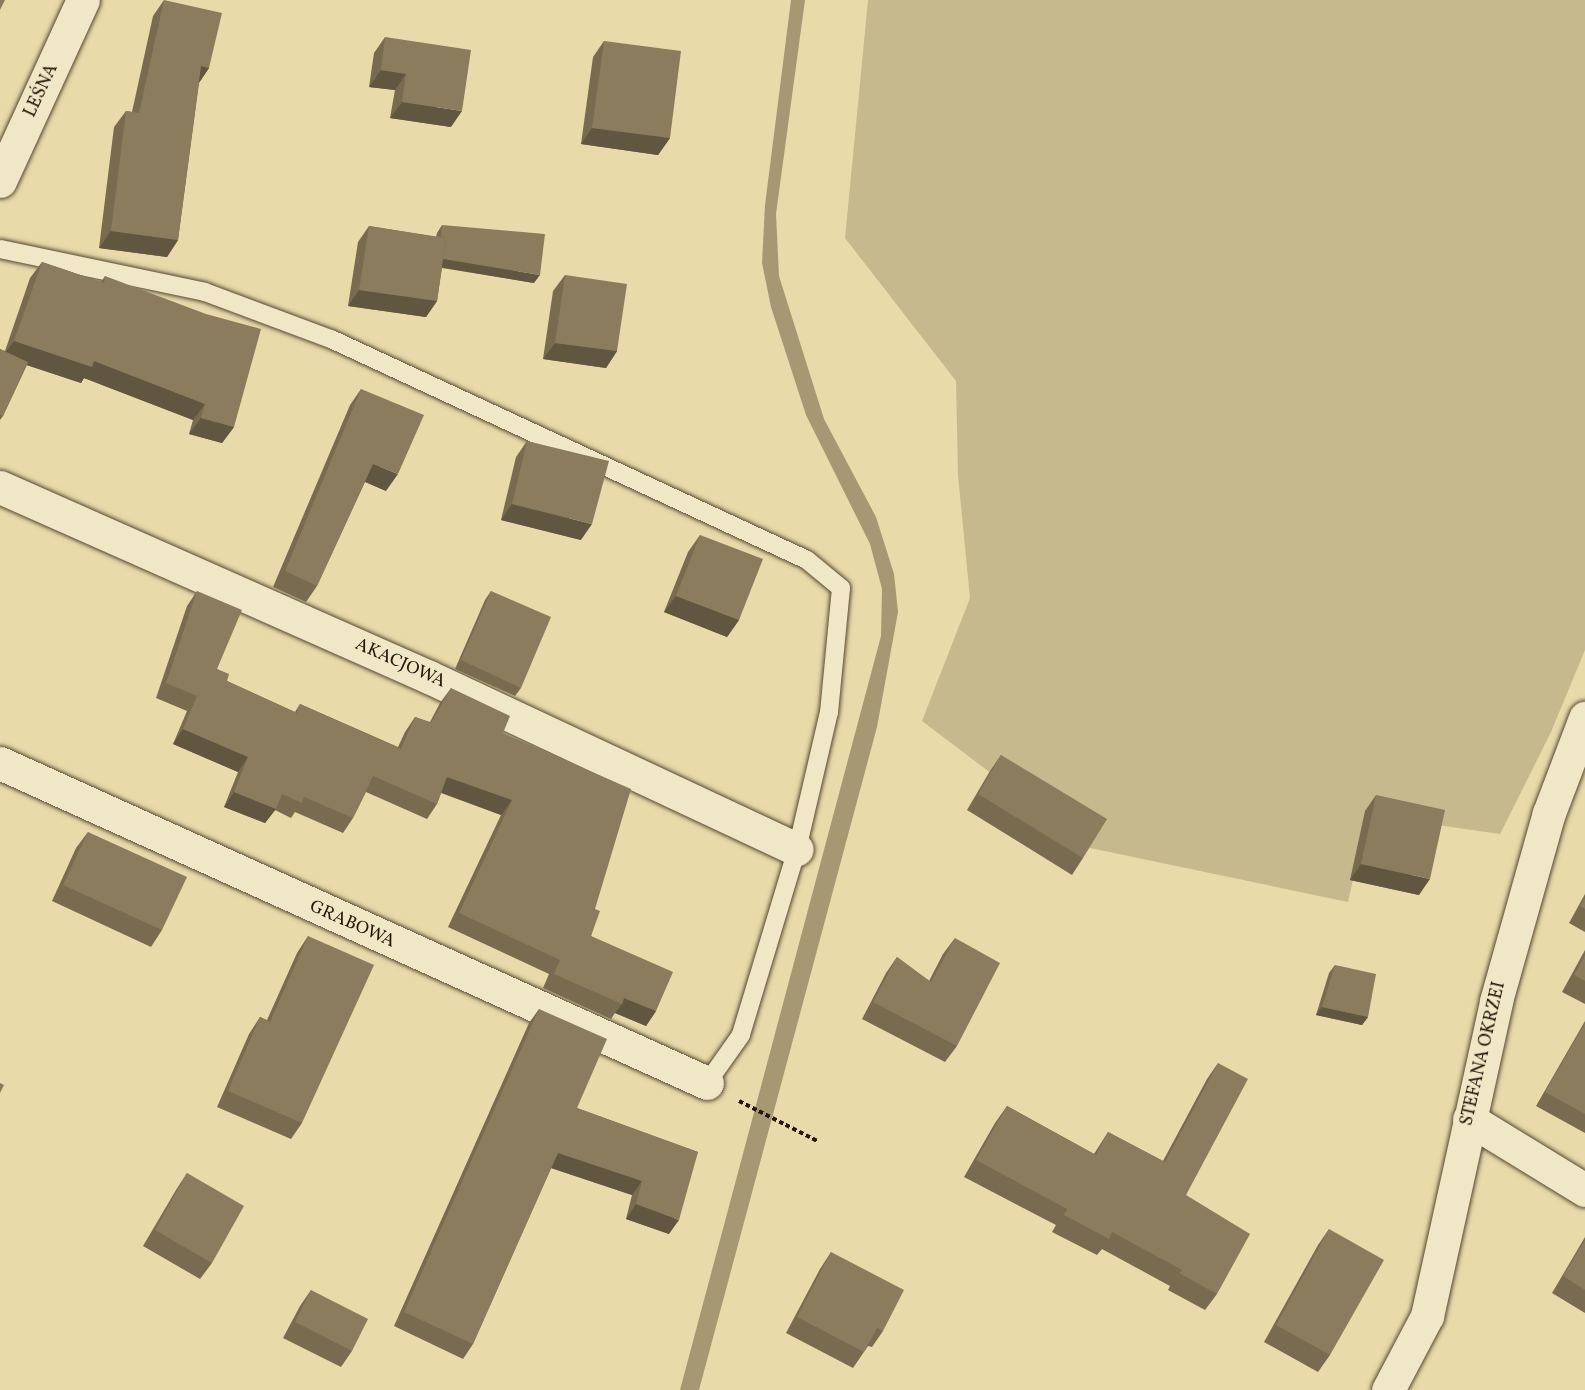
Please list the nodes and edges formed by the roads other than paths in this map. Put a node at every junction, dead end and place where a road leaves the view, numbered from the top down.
1 (83, 0) edge
2 (0, 181) edge
3 (0, 249) edge
4 (0, 487) edge
5 (1585, 718) edge
6 (0, 763) edge
7 (797, 849) junction
8 (720, 1090) joint
9 (1469, 1119) junction
10 (1585, 1190) edge
11 (1388, 1390) edge

1 - 2 street, LEŚNA
3 - 7 lane
4 - 7 street, AKACJOWA
5 - 9 street, STEFANA OKRZEI
6 - 8 street, GRABOWA
7 - 8 lane
9 - 10 street
9 - 11 street, STEFANA OKRZEI

